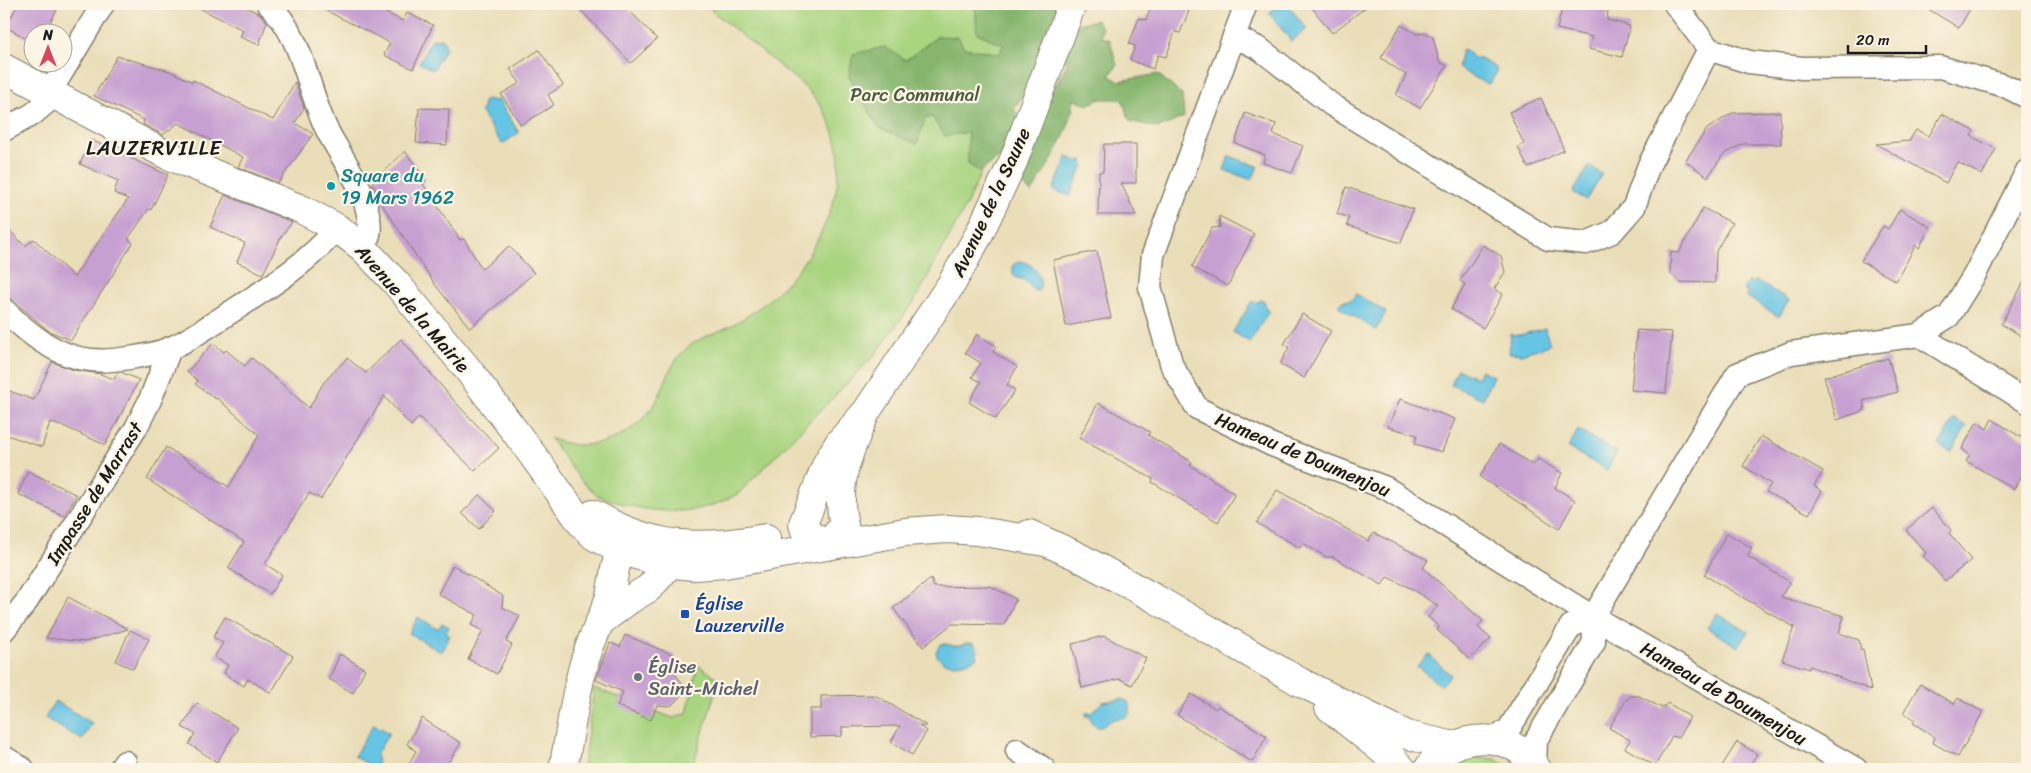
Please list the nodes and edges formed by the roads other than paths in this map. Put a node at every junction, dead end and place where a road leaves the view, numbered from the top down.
1 (103, 4) edge
2 (268, 4) edge
3 (1072, 4) edge
4 (1246, 4) edge
5 (1675, 4) edge
6 (1234, 36) junction
7 (1709, 49) junction
8 (4, 68) edge
9 (50, 92) junction
10 (2027, 97) edge
11 (4, 130) edge
12 (2027, 171) edge
13 (336, 228) junction
14 (363, 248) junction
15 (4, 310) edge
16 (1919, 335) junction
17 (170, 349) junction
18 (2027, 402) edge
19 (866, 412) junction
20 (564, 497) junction
21 (805, 531) junction
22 (836, 536) junction
23 (621, 551) junction
24 (659, 552) junction
25 (1593, 617) junction
26 (601, 621) junction
27 (4, 630) edge
28 (1300, 682) junction
29 (1493, 740) junction
30 (1454, 746) junction
31 (1017, 750) dead end
32 (4, 758) edge
33 (1536, 768) edge
34 (23, 769) edge
35 (563, 769) edge
36 (1044, 769) edge
37 (1402, 769) edge
38 (1428, 769) edge
39 (1856, 769) edge

1 - 9 street
2 - 14 street
3 - 19 street, Avenue de la Saune
4 - 6 street, Hameau de Doumenjou
5 - 7 street
6 - 7 street
6 - 25 street, Hameau de Doumenjou
7 - 10 street
8 - 9 street, Avenue de la Mairie
9 - 11 street
9 - 13 street, Avenue de la Mairie
12 - 16 street
13 - 14 street, Avenue de la Mairie
13 - 17 street
14 - 20 street, Avenue de la Mairie
15 - 17 street
16 - 18 street
16 - 25 street
17 - 27 street, Impasse de Marrast
19 - 21 street, Avenue de la Saune
19 - 22 street, Avenue de la Saune
20 - 23 street, Avenue de la Mairie
20 - 24 street, Avenue de la Mairie
21 - 22 street
21 - 24 street
22 - 24 street
22 - 28 street
23 - 24 street, Avenue de la Mairie
23 - 26 street
24 - 26 street
25 - 29 street
25 - 33 street
25 - 39 street, Hameau de Doumenjou
26 - 35 street
28 - 30 street
28 - 37 street
29 - 30 street
29 - 33 street
30 - 38 street
31 - 36 street
32 - 34 street

